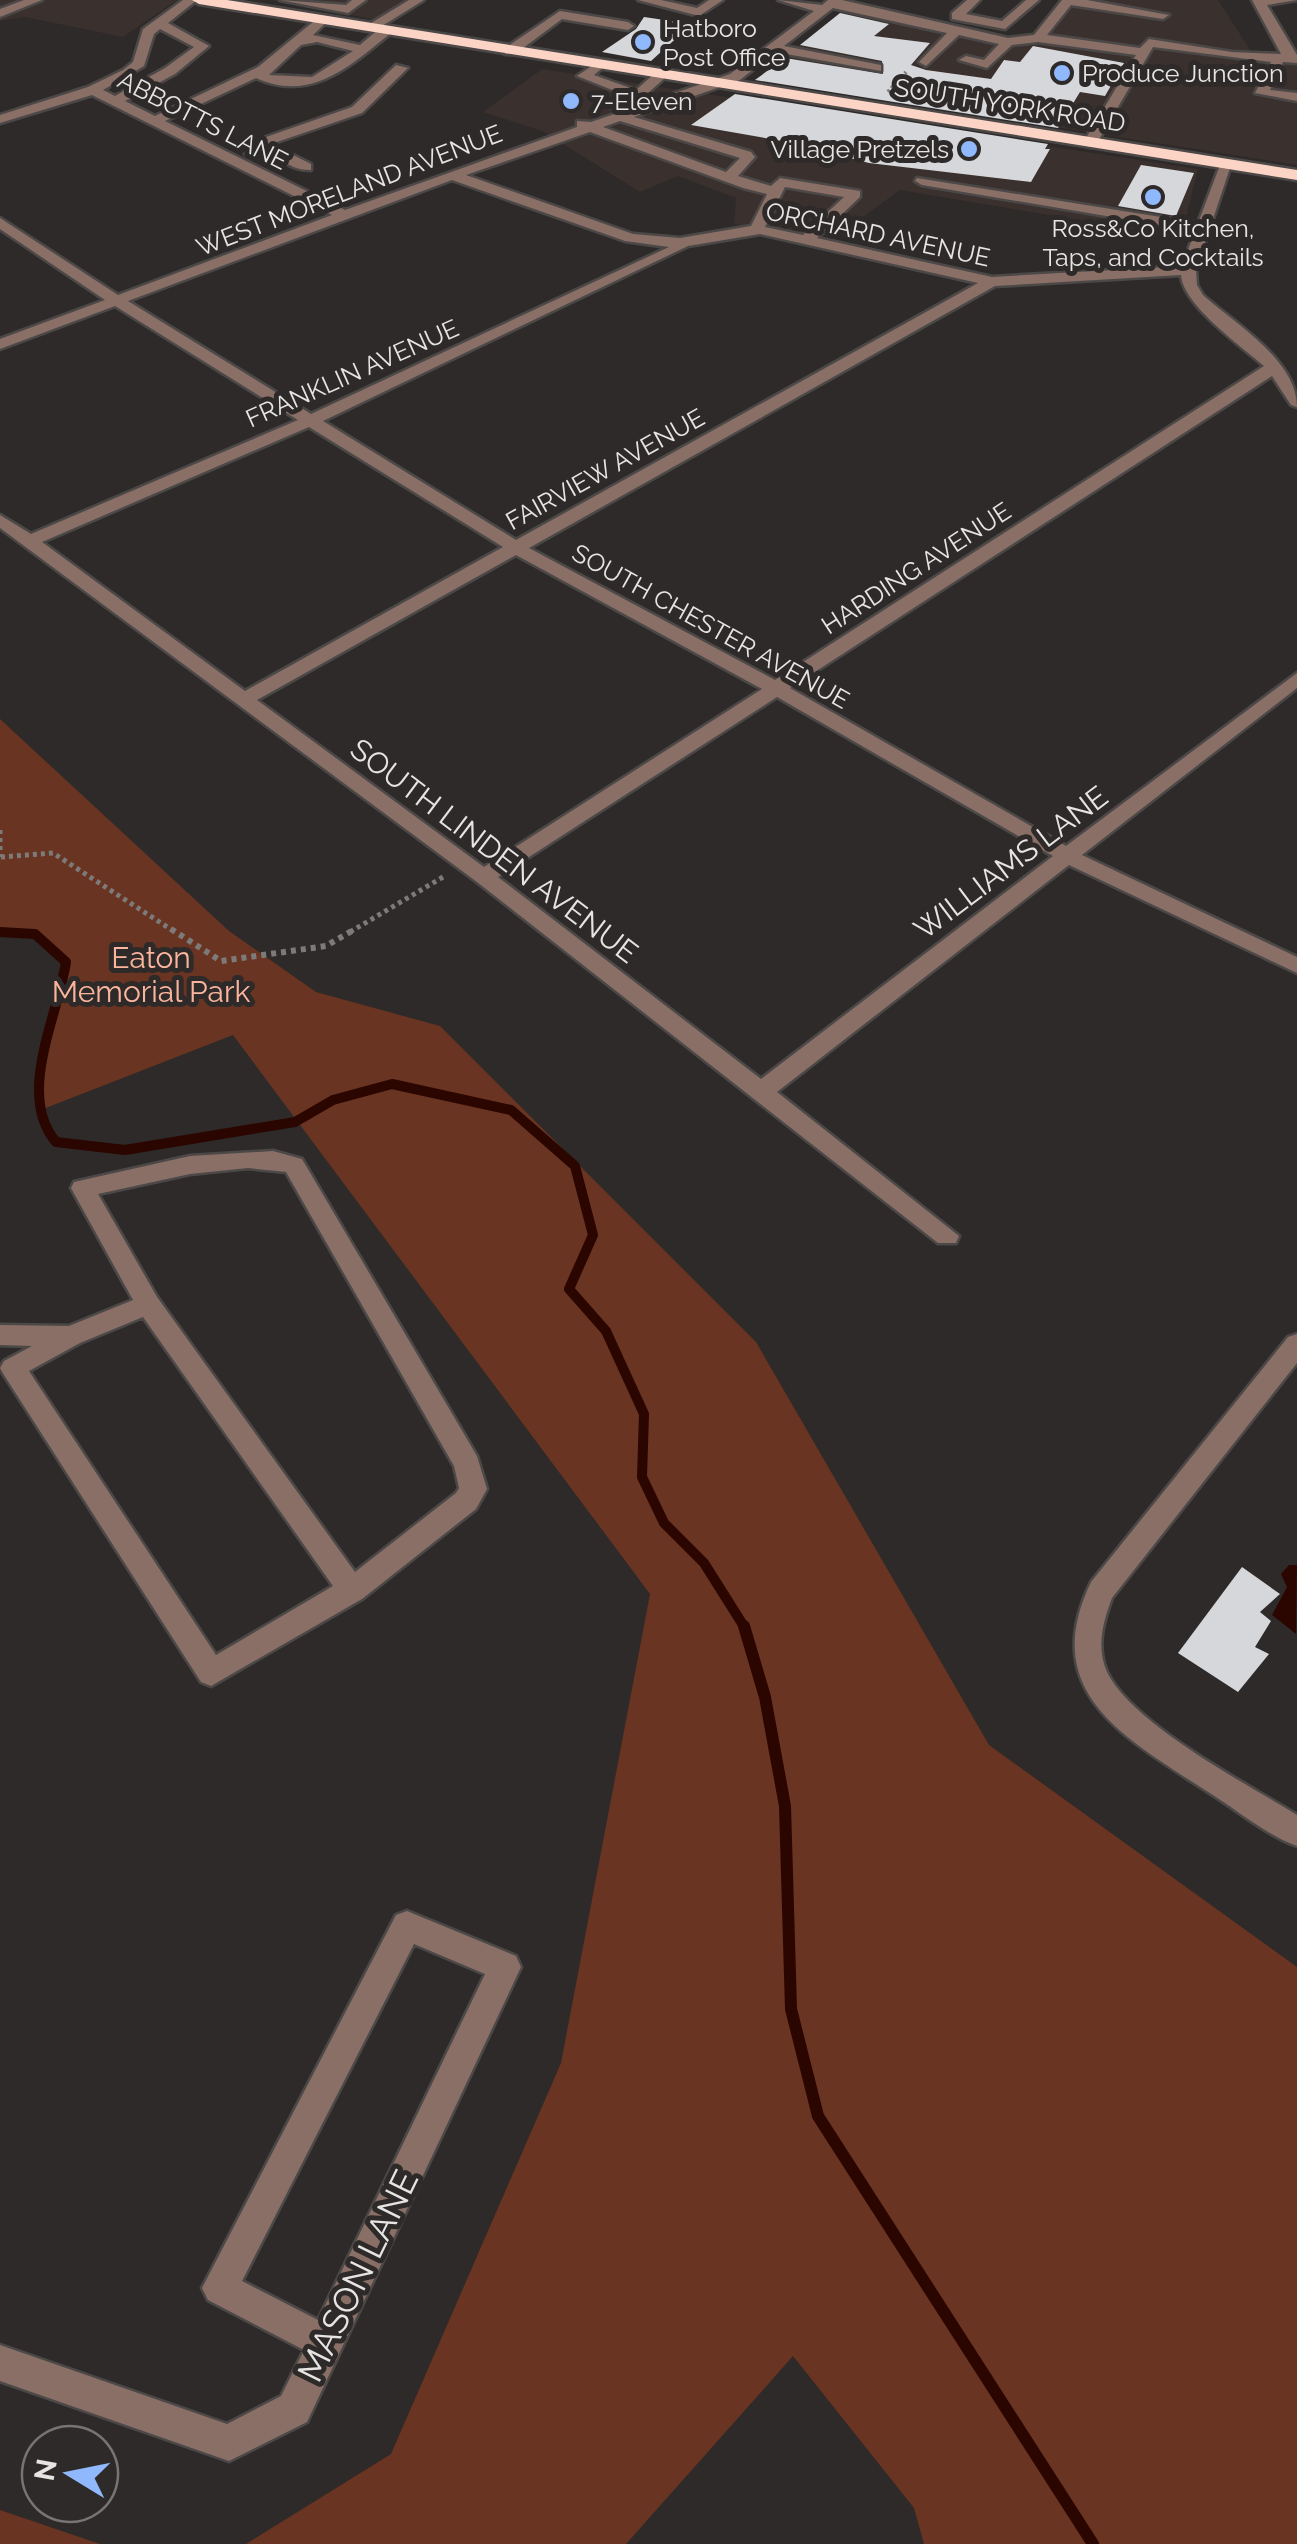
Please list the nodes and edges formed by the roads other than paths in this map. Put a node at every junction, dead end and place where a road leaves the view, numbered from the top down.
1 (36, 0) edge
2 (190, 0) edge
3 (199, 0) edge
4 (360, 0) edge
5 (418, 0) edge
6 (644, 0) edge
7 (718, 0) edge
8 (784, 0) edge
9 (974, 0) edge
10 (1034, 0) edge
11 (1167, 0) edge
12 (1292, 0) edge
13 (1260, 1) edge
14 (830, 4) edge
15 (298, 5) edge
16 (0, 13) edge
17 (1163, 15) junction
18 (323, 20) junction
19 (159, 24) junction
20 (628, 26) dead end
21 (378, 29) junction
22 (956, 31) junction
23 (1038, 38) junction
24 (297, 42) junction
25 (1008, 42) junction
26 (142, 46) junction
27 (773, 48) junction
28 (1146, 48) junction
29 (362, 49) junction
30 (510, 50) junction
31 (1289, 58) edge
32 (966, 60) dead end
33 (179, 61) junction
34 (926, 62) dead end
35 (599, 65) junction
36 (401, 68) dead end
37 (876, 68) dead end
38 (263, 70) junction
39 (661, 76) junction
40 (715, 84) junction
41 (93, 90) junction
42 (638, 95) junction
43 (1297, 97) edge
44 (115, 101) junction
45 (656, 104) junction
46 (617, 116) junction
47 (0, 119) edge
48 (154, 120) junction
49 (586, 126) junction
50 (1090, 143) junction
51 (268, 150) junction
52 (233, 160) junction
53 (1227, 165) junction
54 (306, 167) dead end
55 (452, 175) junction
56 (1297, 176) edge
57 (728, 178) junction
58 (922, 180) dead end
59 (776, 191) junction
60 (345, 216) junction
61 (0, 222) edge
62 (1204, 228) junction
63 (756, 230) junction
64 (805, 241) junction
65 (690, 242) junction
66 (1188, 270) junction
67 (992, 282) junction
68 (117, 301) junction
69 (0, 344) edge
70 (1274, 367) junction
71 (1297, 402) edge
72 (308, 422) junction
73 (0, 520) edge
74 (30, 541) junction
75 (514, 548) junction
76 (1297, 679) edge
77 (775, 688) junction
78 (243, 700) junction
79 (1070, 857) junction
80 (484, 876) junction
81 (1297, 966) edge
82 (759, 1093) junction
83 (947, 1236) dead end
84 (148, 1304) junction
85 (0, 1335) edge
86 (71, 1336) junction
87 (1297, 1344) edge
88 (352, 1590) junction
89 (1297, 1832) edge
90 (327, 2343) junction
91 (0, 2364) edge

1 - 16 street
2 - 19 street
3 - 15 highway, SOUTH YORK ROAD
4 - 15 street
5 - 21 street
6 - 7 street
8 - 14 street
9 - 10 street
11 - 17 street
12 - 13 street
13 - 31 street
14 - 22 street
14 - 27 street, WEST MORELAND AVENUE
15 - 18 highway, SOUTH YORK ROAD
17 - 23 street
17 - 28 street
18 - 21 highway, SOUTH YORK ROAD
18 - 24 street
19 - 26 street
19 - 33 street
20 - 30 street
21 - 29 street
21 - 30 highway, SOUTH YORK ROAD
22 - 25 street
22 - 34 street
23 - 25 street
23 - 28 street
24 - 29 street
24 - 38 street
25 - 32 street
26 - 33 street
26 - 41 street
27 - 37 street
27 - 40 street, WEST MORELAND AVENUE
28 - 31 street
28 - 50 street
29 - 38 street
30 - 35 highway, SOUTH YORK ROAD
31 - 43 street
33 - 44 street
35 - 39 highway, SOUTH YORK ROAD
35 - 42 street
36 - 51 street
38 - 48 street
39 - 40 highway, SOUTH YORK ROAD
39 - 42 street
40 - 45 street, WEST MORELAND AVENUE
40 - 50 highway, SOUTH YORK ROAD
41 - 44 street, ABBOTTS LANE
41 - 47 street
42 - 45 street
42 - 49 street
44 - 48 street, ABBOTTS LANE
45 - 46 street, WEST MORELAND AVENUE
46 - 49 street, WEST MORELAND AVENUE
46 - 57 street
48 - 52 street, ABBOTTS LANE
49 - 55 street, WEST MORELAND AVENUE
49 - 57 street
50 - 53 highway, SOUTH YORK ROAD
51 - 52 street
51 - 54 street
52 - 60 street, ABBOTTS LANE
53 - 56 highway, SOUTH YORK ROAD
53 - 62 street
55 - 60 street, WEST MORELAND AVENUE
55 - 65 street, ORCHARD AVENUE
57 - 59 street
58 - 62 street
59 - 63 street
59 - 64 street
60 - 68 street, WEST MORELAND AVENUE
61 - 68 street, SOUTH CHESTER AVENUE
62 - 66 street
63 - 64 street, ORCHARD AVENUE
63 - 65 street, ORCHARD AVENUE
64 - 67 street, ORCHARD AVENUE
65 - 72 street, FRANKLIN AVENUE
66 - 67 street, ORCHARD AVENUE
66 - 70 street
67 - 75 street, FAIRVIEW AVENUE
68 - 69 street, WEST MORELAND AVENUE
68 - 72 street, SOUTH CHESTER AVENUE
70 - 71 street
70 - 77 street, HARDING AVENUE
72 - 74 street, FRANKLIN AVENUE
72 - 75 street, SOUTH CHESTER AVENUE
73 - 74 street, SOUTH LINDEN AVENUE
74 - 78 street, SOUTH LINDEN AVENUE
75 - 77 street, SOUTH CHESTER AVENUE
75 - 78 street, FAIRVIEW AVENUE
76 - 79 street, WILLIAMS LANE
77 - 79 street, SOUTH CHESTER AVENUE
77 - 80 street, HARDING AVENUE
78 - 80 street, SOUTH LINDEN AVENUE
79 - 81 street, SOUTH CHESTER AVENUE
79 - 82 street, WILLIAMS LANE
80 - 82 street, SOUTH LINDEN AVENUE
82 - 83 street, SOUTH LINDEN AVENUE
84 - 86 street
84 - 88 street
84 - 88 street
85 - 86 street
86 - 88 street
87 - 89 street
90 - 90 street, MASON LANE
90 - 91 street, MASON LANE

